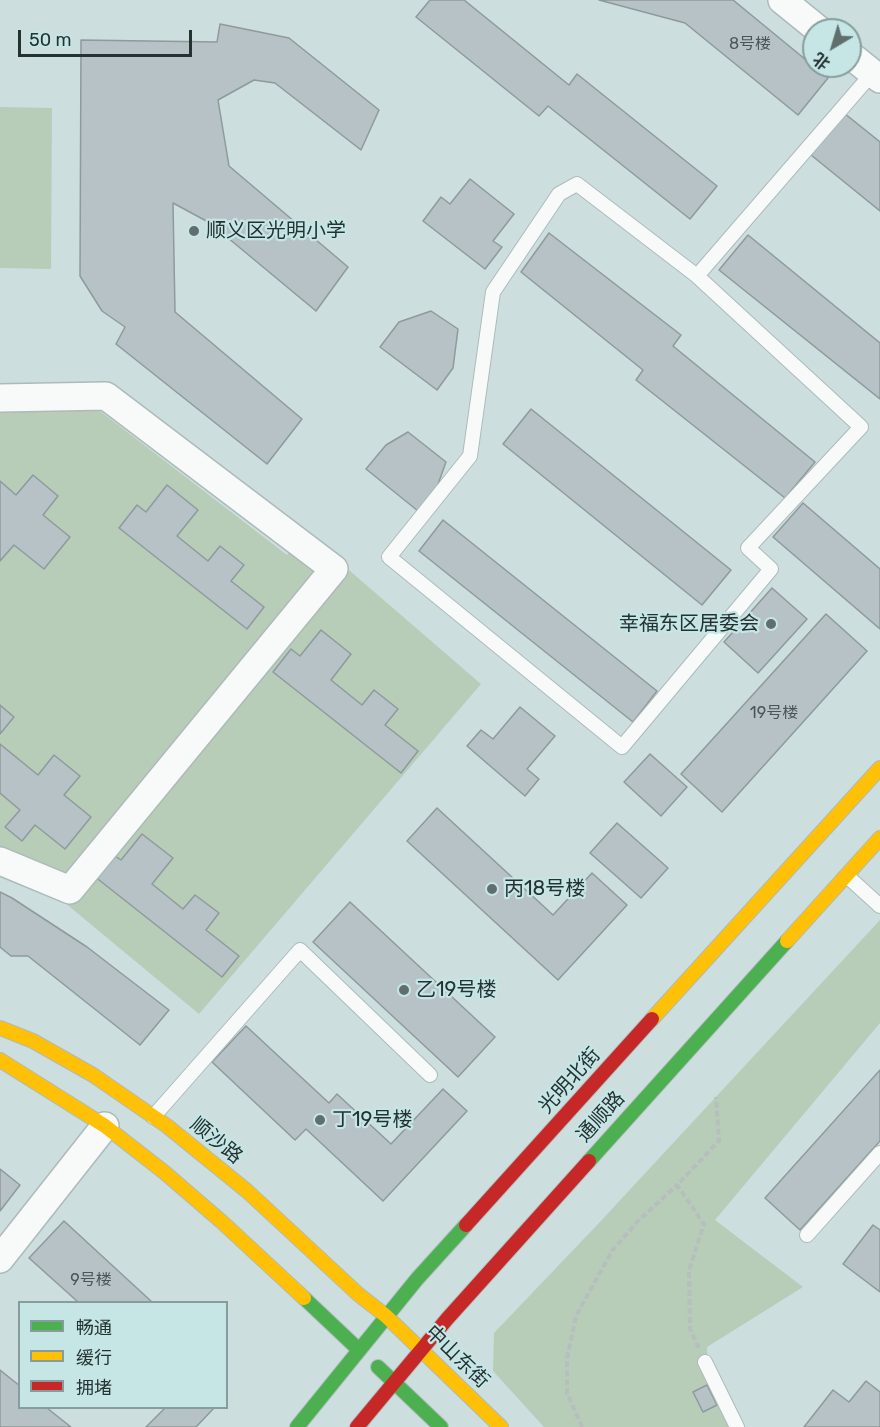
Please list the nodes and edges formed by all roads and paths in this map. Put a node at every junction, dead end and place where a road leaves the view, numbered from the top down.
1 (782, 0) edge
2 (804, 18) edge
3 (862, 63) edge
4 (877, 73) edge
5 (697, 276) junction
6 (0, 398) edge
7 (880, 768) edge
8 (880, 838) edge
9 (0, 861) edge
10 (846, 876) junction
11 (880, 906) edge
12 (0, 1028) edge
13 (0, 1060) edge
14 (430, 1075) dead end
15 (716, 1096) dead end
16 (153, 1117) junction
17 (105, 1126) junction
18 (880, 1153) edge
19 (677, 1185) junction
20 (807, 1235) dead end
21 (0, 1259) edge
22 (386, 1316) junction
23 (359, 1350) junction
24 (421, 1350) junction
25 (705, 1362) joint
26 (393, 1382) junction
27 (297, 1427) edge
28 (357, 1427) edge
29 (441, 1427) edge
30 (501, 1427) edge
31 (582, 1427) edge
32 (737, 1427) edge

1 - 2 street
3 - 4 street
4 - 5 lane
5 - 5 lane
6 - 9 street
7 - 22 main road, 光明北街
8 - 10 main road, 通顺路
10 - 11 lane
10 - 24 main road, 通顺路
12 - 16 main road, 顺沙路
13 - 17 main road
14 - 16 lane
15 - 19 path
16 - 22 main road, 顺沙路
17 - 21 street
17 - 23 main road
18 - 20 lane
19 - 25 path
19 - 31 path
22 - 23 main road, 光明北街
22 - 24 main road, 中山东街
23 - 26 main road
23 - 27 main road, 光明北街
24 - 26 main road, 通顺路
24 - 30 main road, 中山东街
25 - 32 lane
26 - 28 main road, 通顺路
26 - 29 main road

